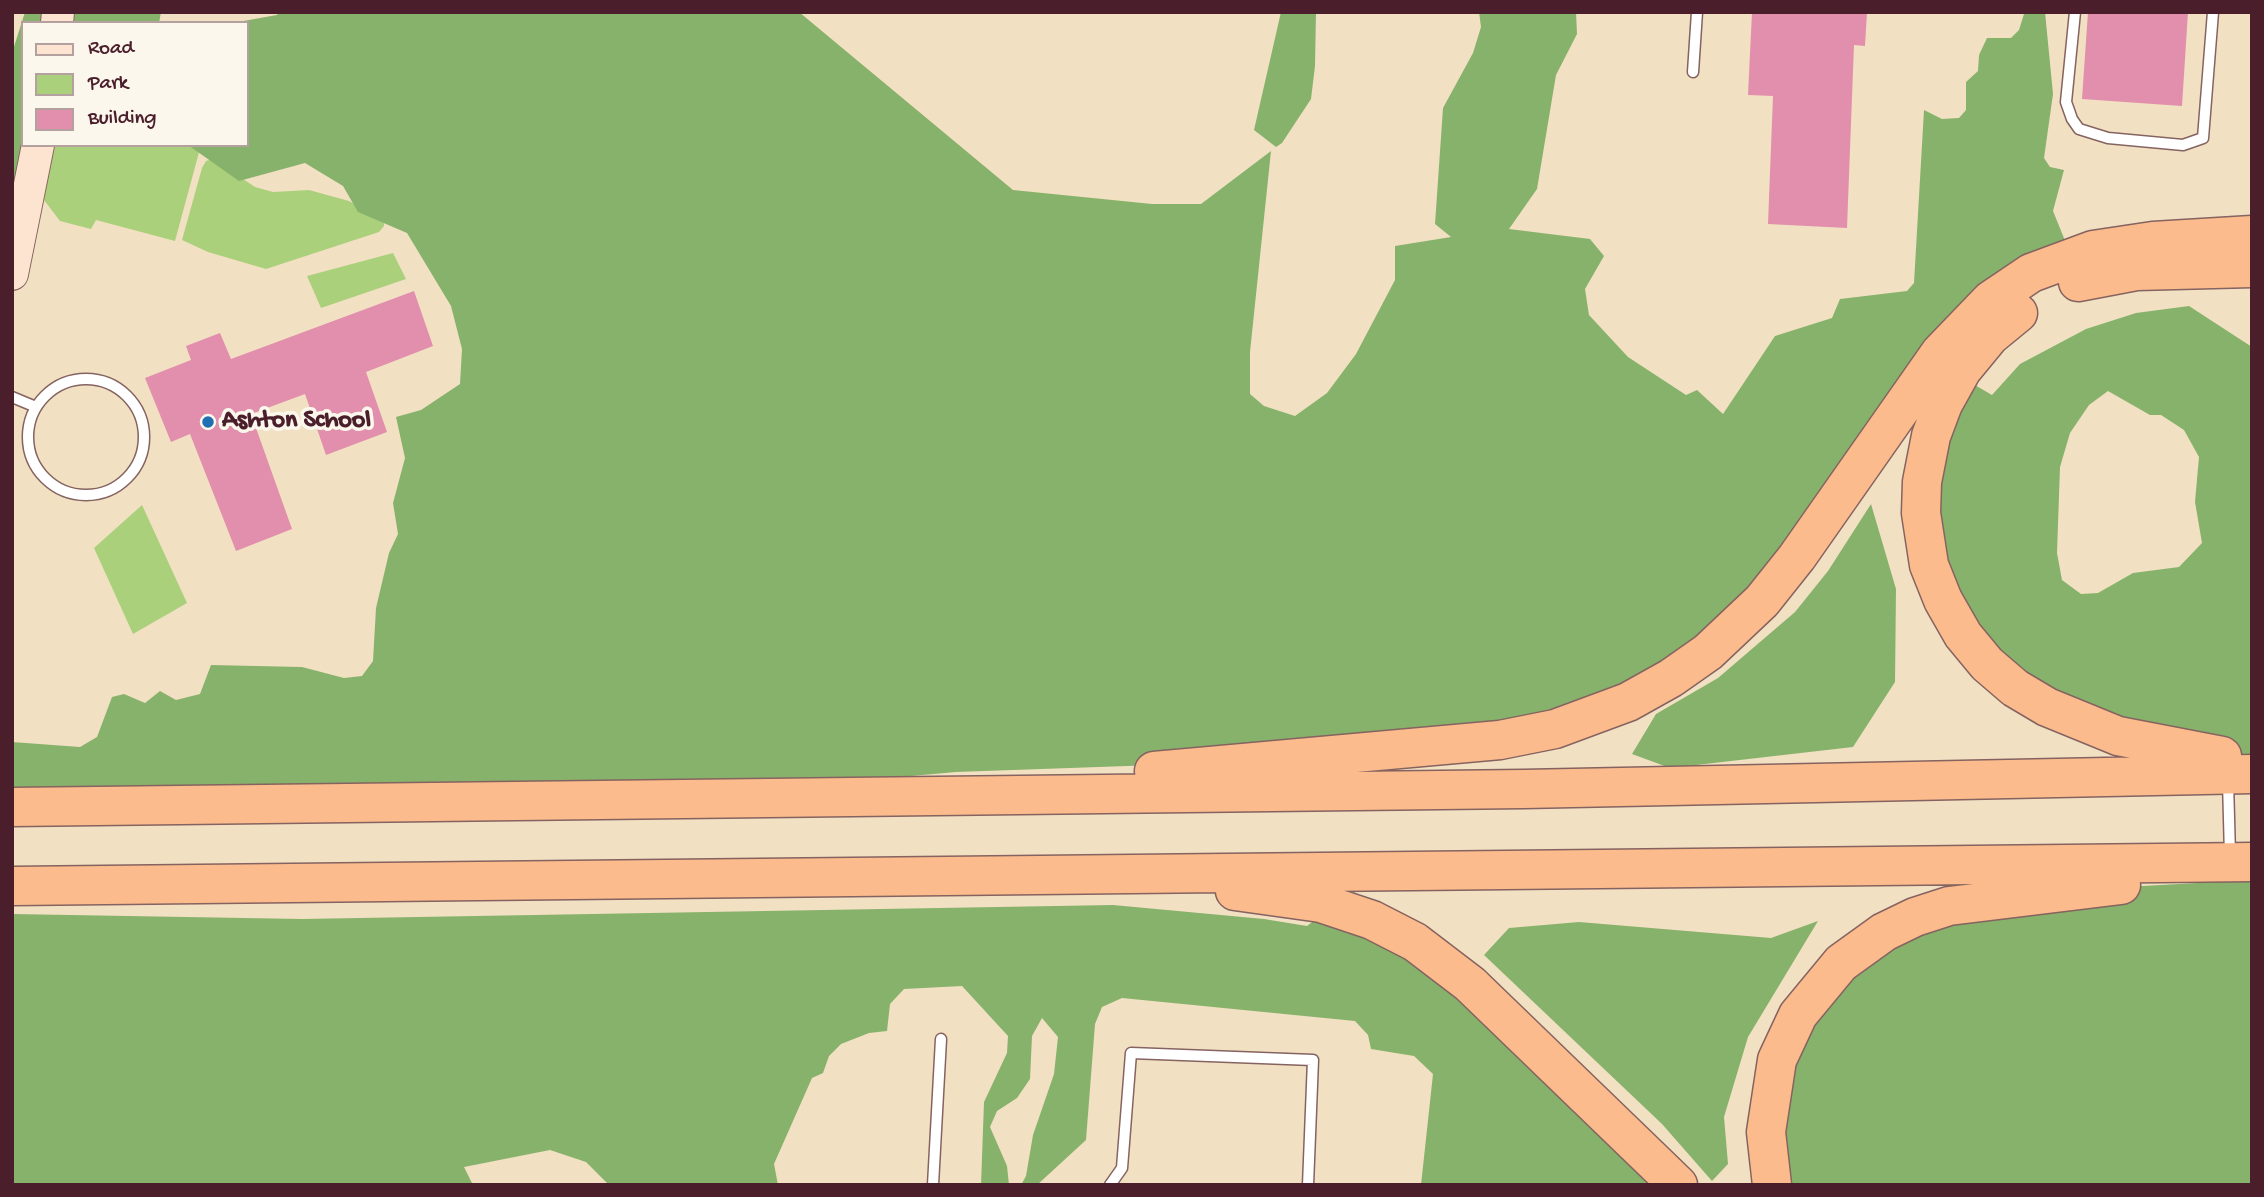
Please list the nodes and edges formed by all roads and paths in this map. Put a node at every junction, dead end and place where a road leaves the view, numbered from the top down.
1 (1697, 12) edge
2 (2075, 12) edge
3 (2213, 12) edge
4 (1693, 72) dead end
5 (38, 147) edge
6 (2252, 219) edge
7 (2252, 235) edge
8 (2181, 240) junction
9 (2245, 269) edge
10 (12, 274) edge
11 (12, 397) edge
12 (36, 407) junction
13 (2244, 769) edge
14 (949, 795) junction
15 (12, 807) edge
16 (2245, 865) edge
17 (1059, 873) junction
18 (12, 886) edge
19 (941, 1040) dead end
20 (933, 1185) edge
21 (1110, 1185) edge
22 (1308, 1185) edge
23 (1678, 1185) edge
24 (1772, 1185) edge

1 - 4 lane
2 - 3 lane
5 - 10 street
6 - 8 highway
7 - 8 highway
8 - 14 highway
9 - 13 highway
11 - 12 lane
12 - 12 lane
13 - 14 highway
13 - 16 lane
14 - 15 highway
16 - 17 highway
16 - 24 highway
17 - 18 highway
17 - 23 highway
19 - 20 lane
21 - 22 lane

